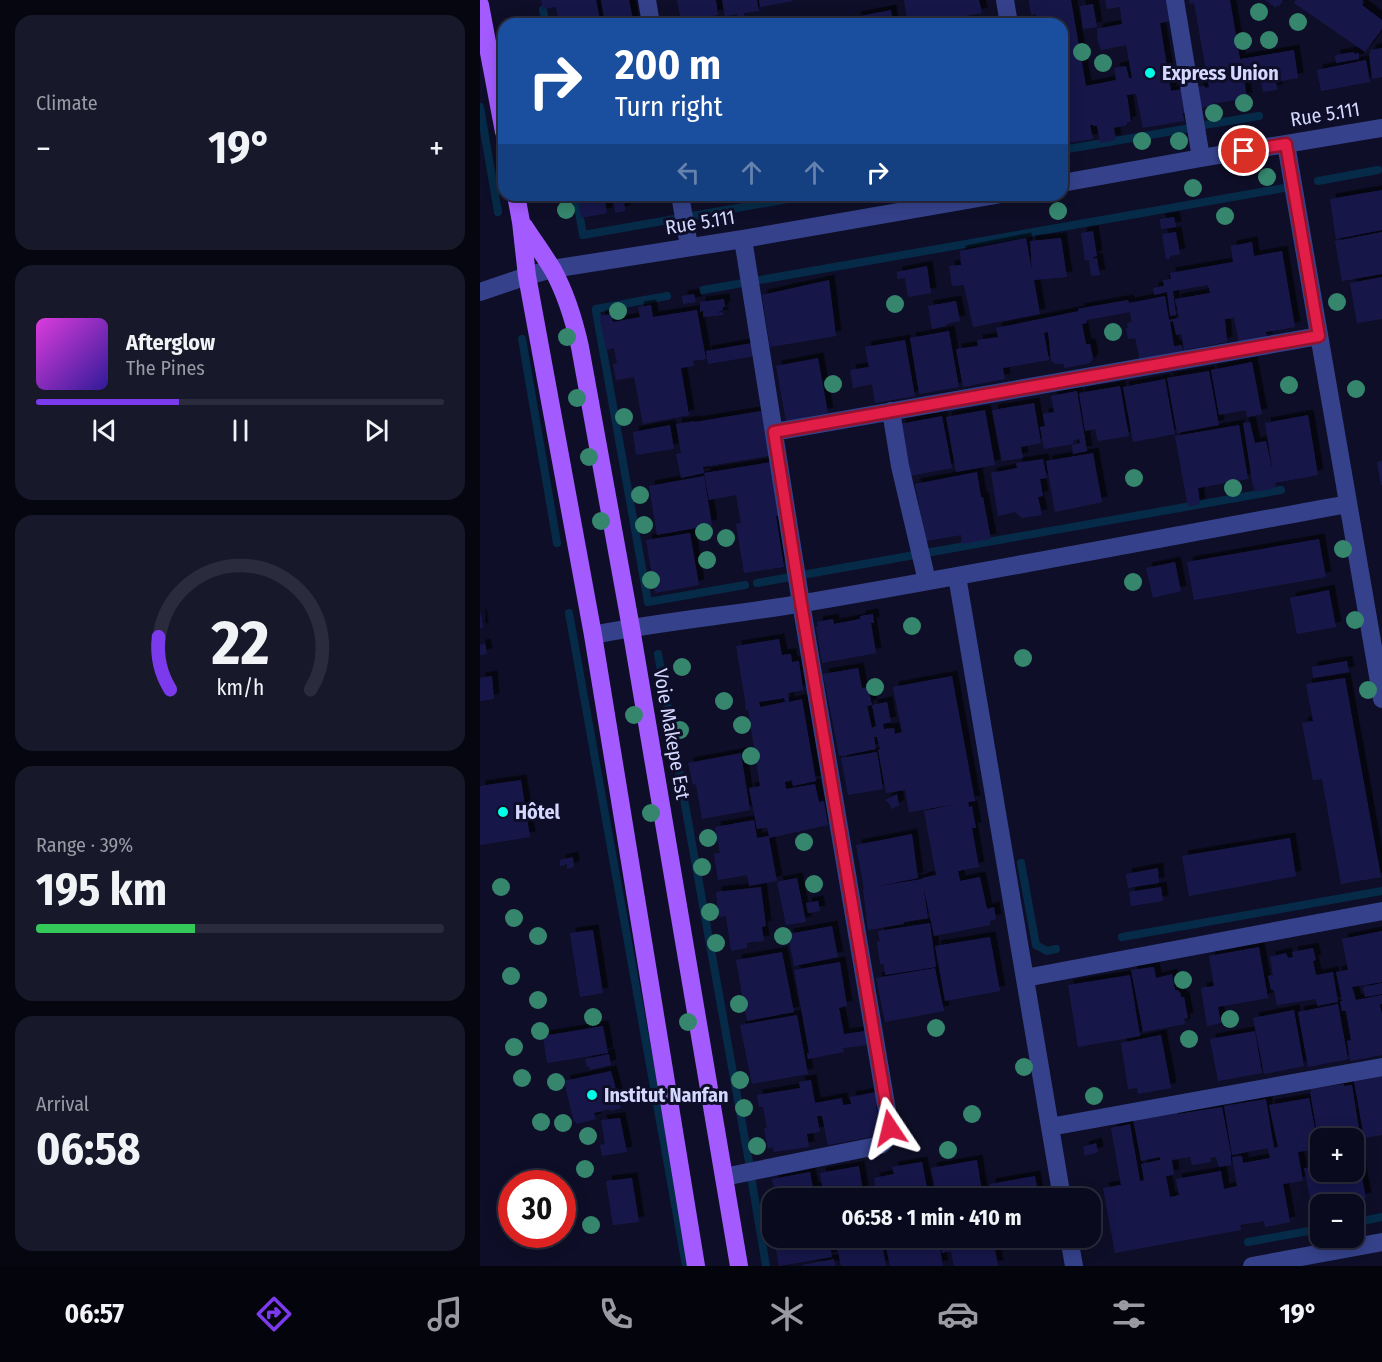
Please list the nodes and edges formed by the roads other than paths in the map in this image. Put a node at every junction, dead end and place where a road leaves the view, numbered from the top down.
1 (647, 0) edge
2 (1005, 0) edge
3 (1175, 0) edge
4 (480, 6) edge
5 (650, 18) edge
6 (1008, 18) edge
7 (498, 100) edge
8 (1382, 128) edge
9 (1286, 144) junction
10 (1201, 158) junction
11 (1068, 182) edge
12 (517, 201) edge
13 (681, 201) edge
14 (962, 201) edge
15 (521, 222) junction
16 (743, 239) junction
17 (689, 246) junction
18 (552, 269) junction
19 (527, 276) junction
20 (480, 292) edge
21 (1319, 336) junction
22 (891, 411) junction
23 (774, 432) junction
24 (1348, 504) junction
25 (957, 576) junction
26 (927, 581) junction
27 (801, 603) junction
28 (631, 627) junction
29 (593, 635) junction
30 (1382, 699) edge
31 (1382, 911) edge
32 (1025, 978) junction
33 (1382, 1066) edge
34 (1050, 1127) junction
35 (724, 1177) junction
36 (1060, 1188) edge
37 (1382, 1242) edge
38 (1071, 1248) edge
39 (696, 1266) edge
40 (739, 1266) edge
41 (1074, 1266) edge
42 (1252, 1266) edge

1 - 5 street
2 - 6 street
3 - 10 street
4 - 7 main road
8 - 9 street, Rue 5.111
9 - 10 street, Rue 5.111
9 - 21 street
10 - 11 street, Rue 5.111
12 - 15 main road, Voie Makepe Est
13 - 17 street
14 - 16 street, Rue 5.111
15 - 18 main road, Voie Makepe Est
15 - 19 main road, Voie Makepe Est
16 - 17 street, Rue 5.111
16 - 23 street
17 - 18 street, Rue 5.111
18 - 19 street, Rue 5.111
18 - 28 main road, Voie Makepe Est
19 - 20 street, Rue 5.111
19 - 29 main road, Voie Makepe Est
21 - 22 street
21 - 24 street
22 - 23 street
22 - 26 street
23 - 27 street
24 - 25 street
24 - 30 street
25 - 26 street
25 - 32 street
26 - 27 street
27 - 28 street
27 - 35 street
28 - 29 street
28 - 35 main road, Voie Makepe Est
29 - 39 main road, Voie Makepe Est
31 - 32 street
32 - 34 street
33 - 34 street
34 - 36 street
35 - 40 main road, Voie Makepe Est
37 - 42 street
38 - 41 street

